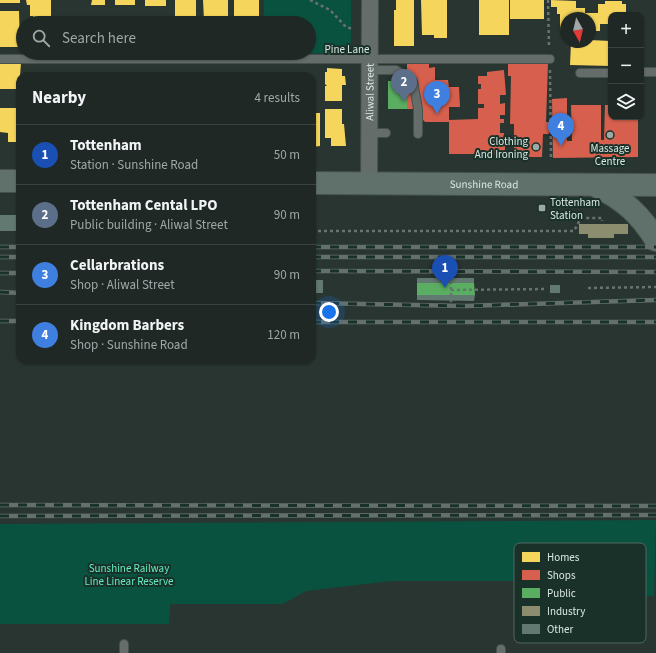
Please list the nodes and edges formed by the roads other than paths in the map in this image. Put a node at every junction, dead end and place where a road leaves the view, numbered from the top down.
1 (370, 0) edge
2 (0, 59) edge
3 (16, 59) edge
4 (62, 60) edge
5 (550, 60) road end
6 (370, 65) junction
7 (644, 72) edge
8 (656, 72) edge
9 (580, 73) dead end
10 (608, 73) edge
11 (370, 133) junction
12 (386, 133) dead end
13 (418, 134) dead end
14 (0, 181) edge
15 (16, 181) edge
16 (316, 183) edge
17 (369, 183) junction
18 (593, 184) junction
19 (656, 185) edge
20 (656, 240) edge
21 (124, 644) dead end
22 (124, 653) edge

1 - 6 street, Aliwal Street
2 - 3 lane, Pine Lane
4 - 6 lane, Pine Lane
5 - 6 lane, Pine Lane
6 - 11 street, Aliwal Street
6 - 13 lane
7 - 8 lane
9 - 10 lane
11 - 12 lane
11 - 17 street, Aliwal Street
14 - 15 main road
16 - 17 main road, Sunshine Road
17 - 18 main road, Sunshine Road
18 - 19 main road, Sunshine Road
18 - 20 main road
21 - 22 lane

